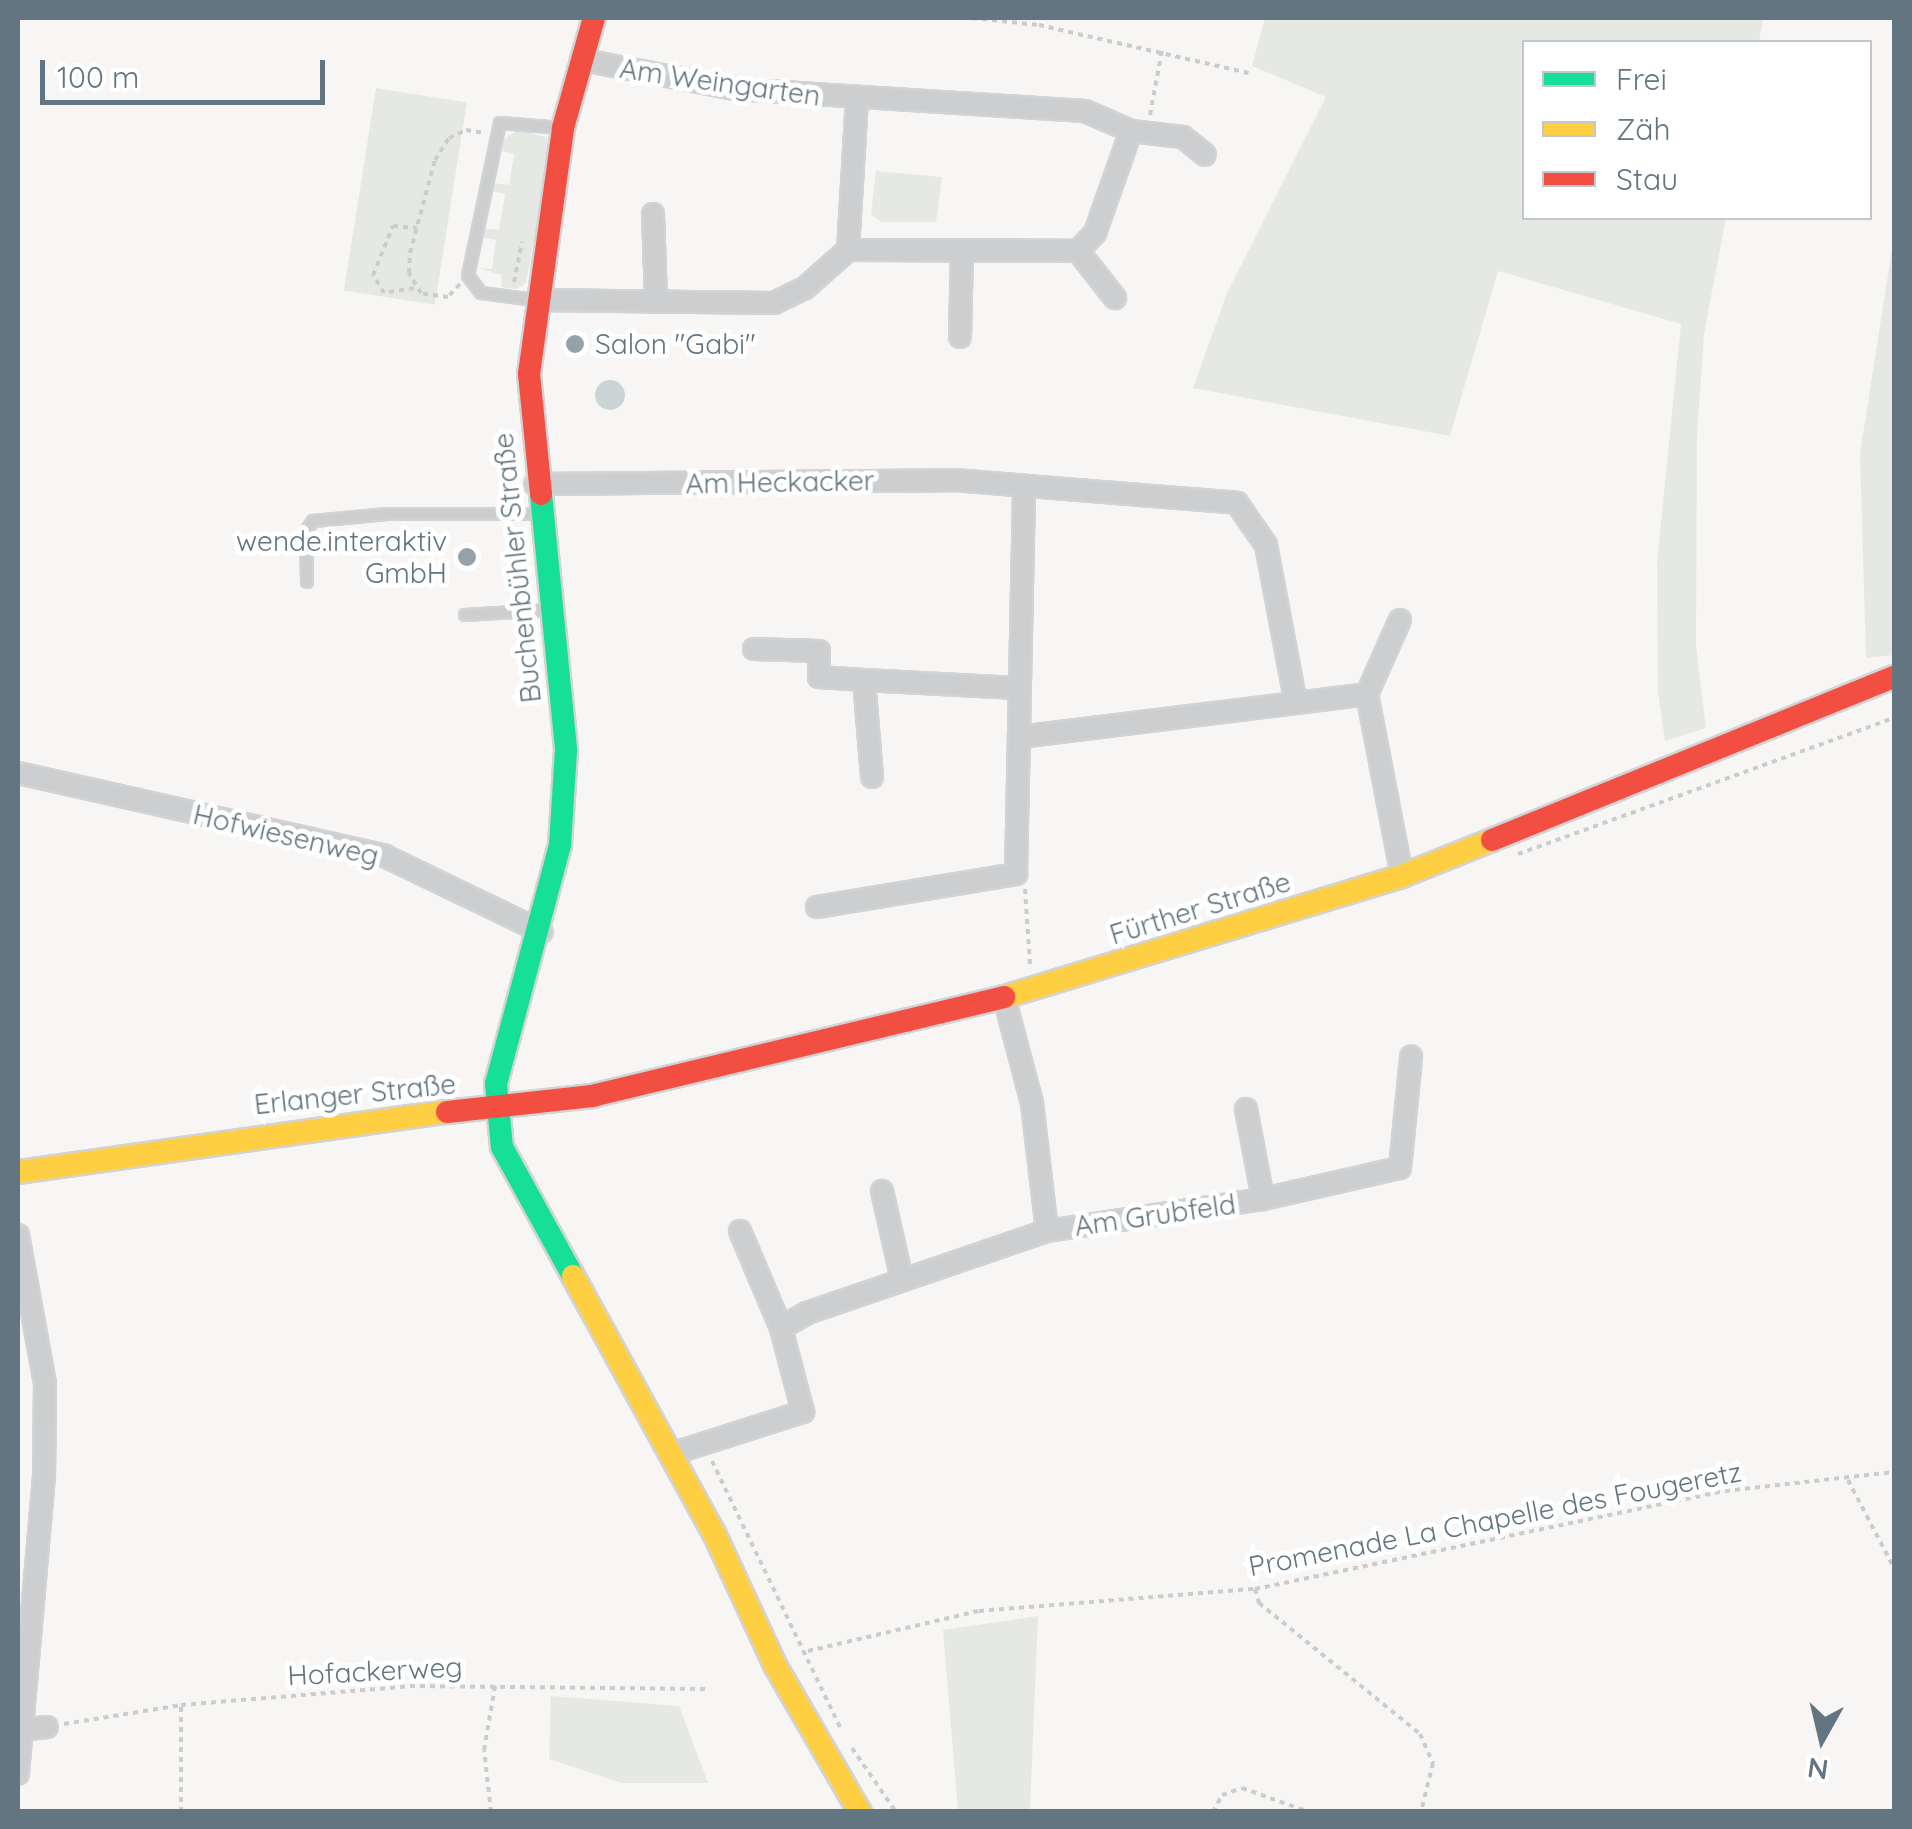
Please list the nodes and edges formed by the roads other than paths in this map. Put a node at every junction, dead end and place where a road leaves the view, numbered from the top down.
1 (594, 18) edge
2 (583, 60) junction
3 (857, 100) junction
4 (563, 128) junction
5 (1139, 130) junction
6 (1205, 155) dead end
7 (653, 214) dead end
8 (848, 250) junction
9 (1078, 251) junction
10 (962, 252) junction
11 (1115, 298) dead end
12 (536, 300) junction
13 (656, 302) junction
14 (960, 337) dead end
15 (535, 484) junction
16 (1024, 486) junction
17 (540, 514) junction
18 (307, 582) dead end
19 (555, 610) junction
20 (464, 615) dead end
21 (1400, 620) dead end
22 (754, 648) dead end
23 (1894, 677) edge
24 (864, 680) junction
25 (1017, 688) junction
26 (1367, 694) junction
27 (1295, 698) junction
28 (1019, 737) junction
29 (18, 773) edge
30 (872, 777) dead end
31 (1402, 876) junction
32 (817, 907) dead end
33 (542, 932) junction
34 (1004, 997) junction
35 (1411, 1058) dead end
36 (1246, 1109) dead end
37 (497, 1110) junction
38 (19, 1180) edge
39 (882, 1192) dead end
40 (1263, 1199) junction
41 (740, 1231) dead end
42 (1047, 1231) junction
43 (18, 1235) edge
44 (902, 1280) junction
45 (781, 1328) junction
46 (671, 1454) junction
47 (47, 1727) road end
48 (20, 1730) edge
49 (18, 1774) edge
50 (860, 1812) edge

1 - 2 street, Buchenbühler Straße
2 - 3 street, Am Weingarten
2 - 4 street, Buchenbühler Straße
3 - 5 street, Am Weingarten
3 - 8 street, Am Weingarten
4 - 12 street, Buchenbühler Straße
4 - 12 lane
5 - 6 street, Am Weingarten
5 - 9 street
7 - 13 street
8 - 10 street
8 - 13 street
9 - 10 street
9 - 11 street
10 - 14 street
12 - 13 street
12 - 15 street, Buchenbühler Straße
15 - 16 street, Am Heckacker
15 - 17 street, Buchenbühler Straße
16 - 25 street
16 - 27 street, Am Heckacker
17 - 18 lane
17 - 19 street, Buchenbühler Straße
19 - 20 lane
19 - 33 street, Buchenbühler Straße
21 - 26 street
22 - 24 street
23 - 31 street, Fürther Straße
24 - 25 street
24 - 30 street
25 - 28 street
26 - 27 street
26 - 31 street
27 - 28 street
28 - 32 street
29 - 33 street, Hofwiesenweg
31 - 34 street, Fürther Straße
33 - 37 street, Buchenbühler Straße
34 - 37 street, Fürther Straße
34 - 42 street, Am Grubfeld
35 - 40 street, Am Grubfeld
36 - 40 street, Am Grubfeld
37 - 38 street, Erlanger Straße
37 - 46 street, Erlanger Straße
39 - 44 street
40 - 42 street, Am Grubfeld
41 - 45 street
42 - 44 street, Am Grubfeld
43 - 48 street
44 - 45 street, Am Grubfeld
45 - 46 street
46 - 50 street, Erlanger Straße
47 - 48 street
48 - 49 street

